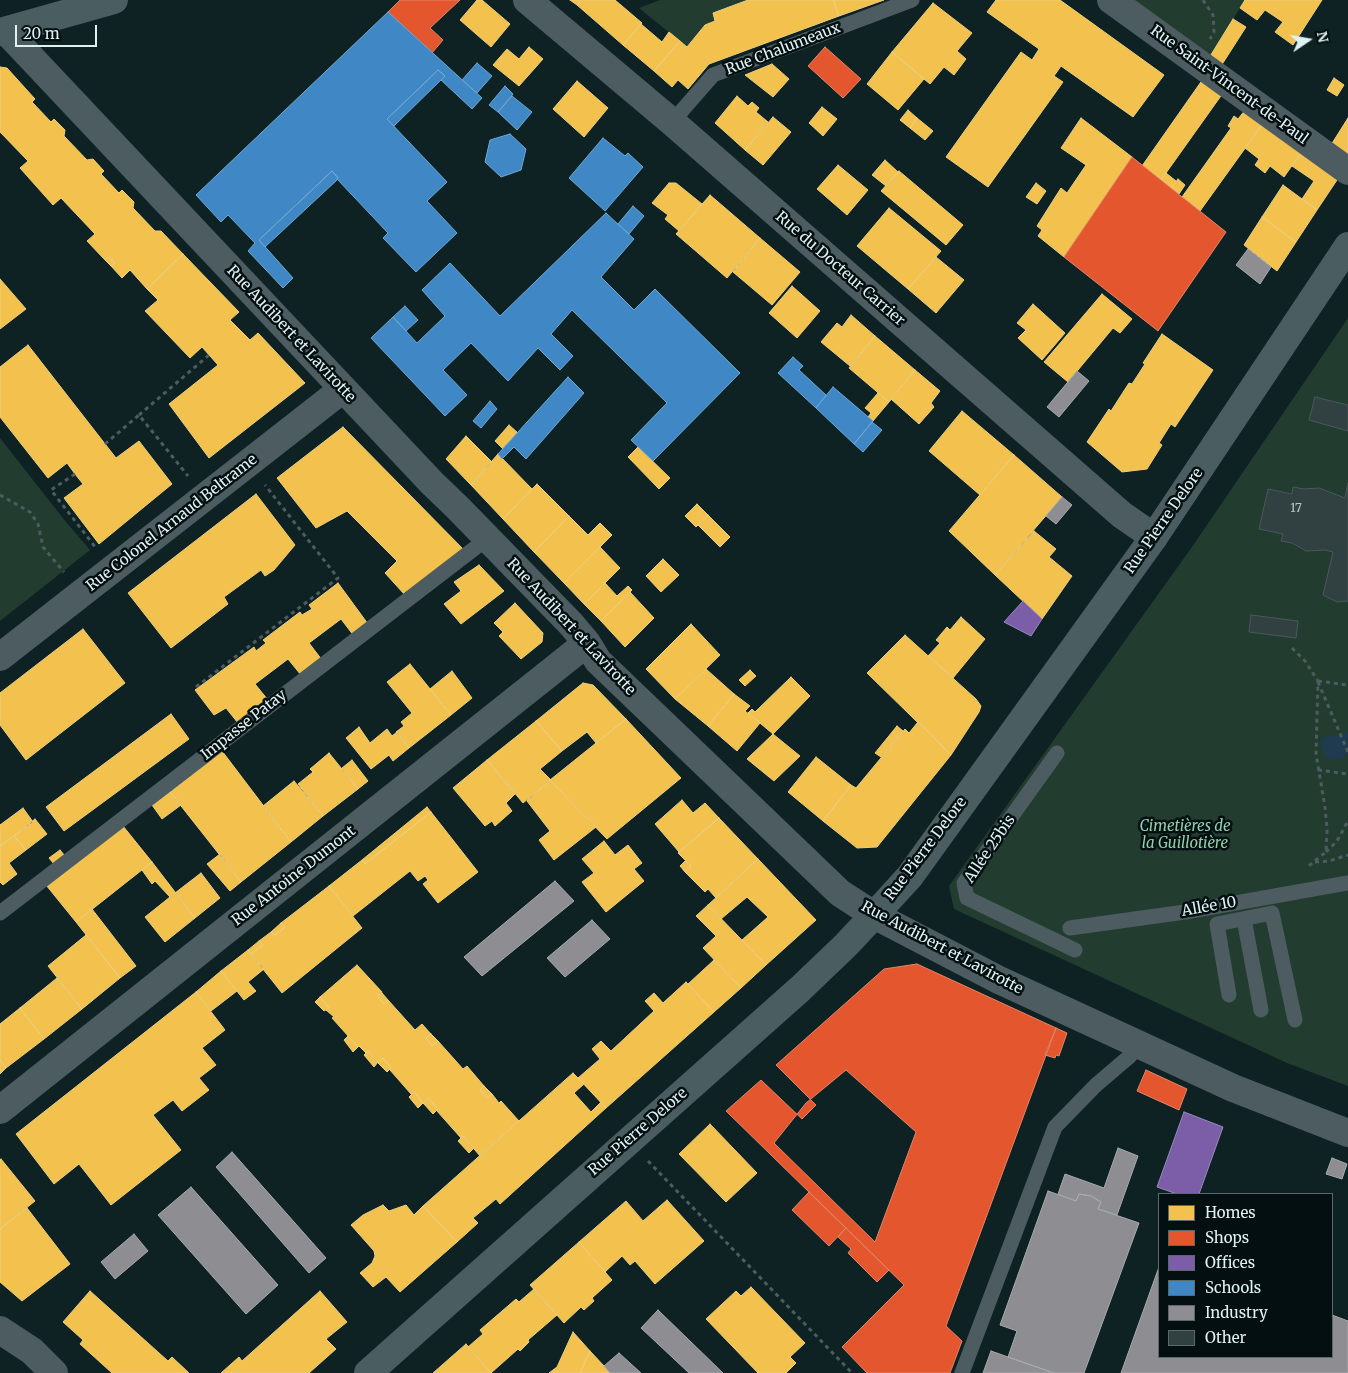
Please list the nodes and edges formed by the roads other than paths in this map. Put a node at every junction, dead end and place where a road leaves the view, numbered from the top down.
1 (113, 0) edge
2 (527, 0) edge
3 (912, 0) edge
4 (1111, 0) edge
5 (3, 32) edge
6 (672, 122) junction
7 (1348, 171) edge
8 (1348, 246) edge
9 (343, 389) junction
10 (1154, 537) junction
11 (488, 538) junction
12 (587, 643) junction
13 (0, 657) edge
14 (1057, 754) dead end
15 (1348, 883) edge
16 (1253, 900) junction
17 (0, 913) edge
18 (874, 915) junction
19 (1250, 917) junction
20 (1070, 928) dead end
21 (1075, 950) dead end
22 (1229, 994) dead end
23 (1261, 1010) dead end
24 (1295, 1020) dead end
25 (1135, 1042) junction
26 (0, 1110) edge
27 (1348, 1133) edge
28 (0, 1330) edge
29 (54, 1373) edge
30 (368, 1373) edge
31 (962, 1373) edge

1 - 5 street
2 - 6 street, Rue du Docteur Carrier
3 - 6 lane, Rue Chalumeaux
4 - 7 street, Rue Saint-Vincent-de-Paul
5 - 9 street, Rue Audibert et Lavirotte
6 - 10 street, Rue du Docteur Carrier
8 - 10 street, Rue Pierre Delore
9 - 11 street, Rue Audibert et Lavirotte
9 - 13 street, Rue Colonel Arnaud Beltrame
10 - 18 street, Rue Pierre Delore
11 - 12 street, Rue Audibert et Lavirotte
11 - 17 lane, Impasse Patay
12 - 18 street, Rue Audibert et Lavirotte
12 - 26 street, Rue Antoine Dumont
14 - 21 lane, Allée 25bis
15 - 16 lane, Allée 10
16 - 19 lane
16 - 20 lane, Allée 10
18 - 25 street, Rue Audibert et Lavirotte
18 - 30 street, Rue Pierre Delore
19 - 22 lane
19 - 23 lane
19 - 24 lane
25 - 27 street, Rue Audibert et Lavirotte
25 - 31 lane
28 - 29 street

